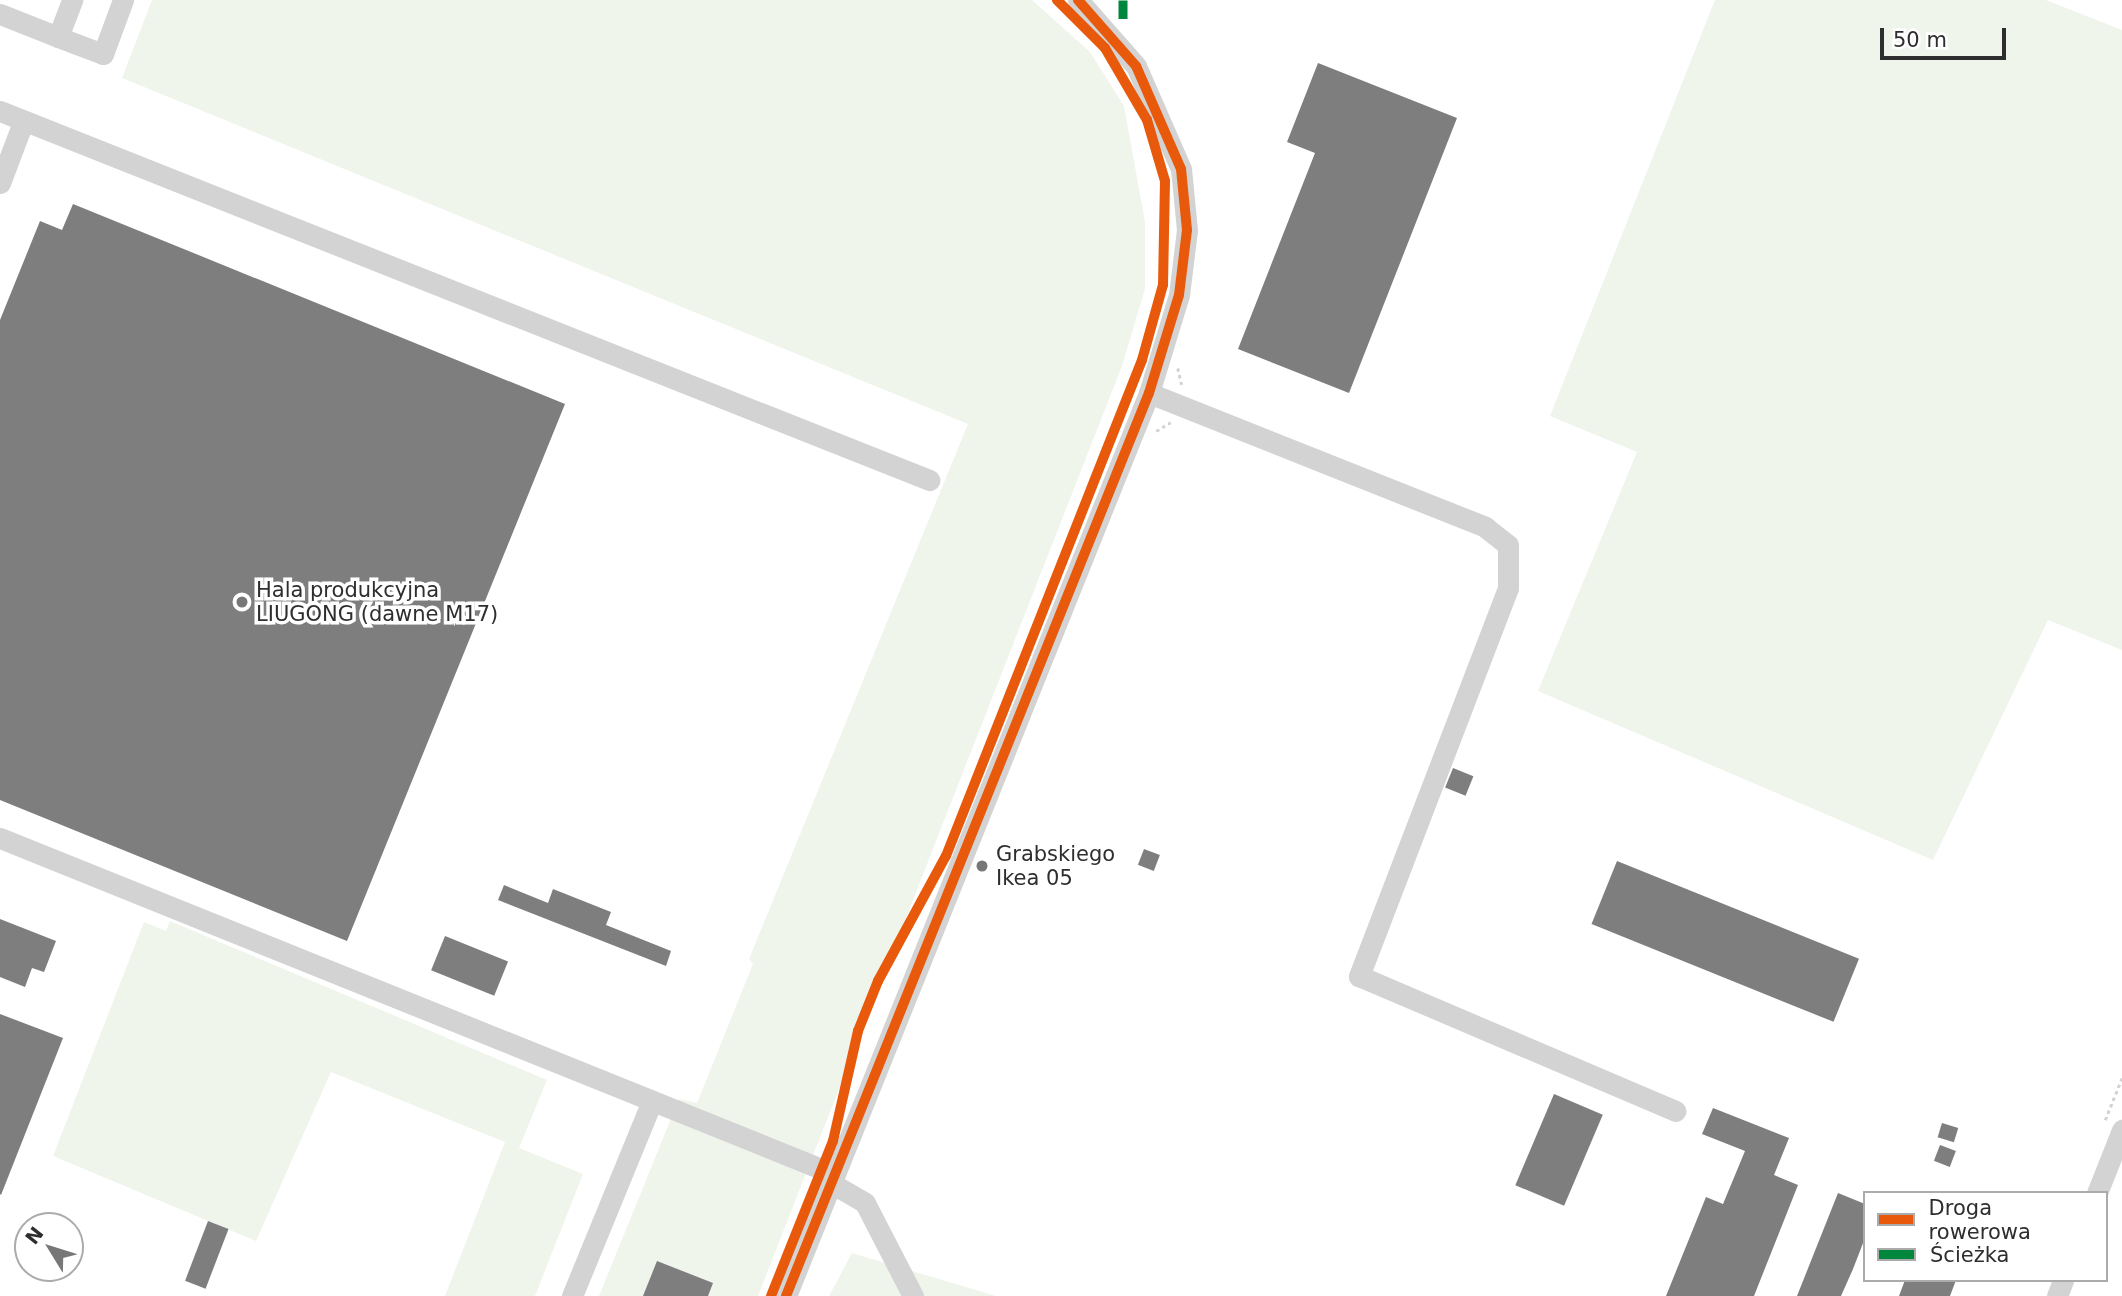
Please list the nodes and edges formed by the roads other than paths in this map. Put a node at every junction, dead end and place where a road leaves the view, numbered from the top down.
1 (3, 0) edge
2 (72, 0) edge
3 (123, 0) edge
4 (1084, 2) edge
5 (0, 6) edge
6 (0, 14) edge
7 (58, 37) junction
8 (0, 111) edge
9 (23, 122) junction
10 (0, 183) edge
11 (1149, 393) junction
12 (929, 480) dead end
13 (0, 838) edge
14 (652, 1101) junction
15 (1675, 1111) dead end
16 (2122, 1130) edge
17 (832, 1179) junction
18 (2098, 1191) edge
19 (572, 1296) edge
20 (786, 1296) edge
21 (913, 1296) edge

1 - 5 street
2 - 7 street
3 - 7 street
4 - 11 street
6 - 7 street
8 - 9 street
9 - 10 street
9 - 12 street
11 - 15 street
11 - 17 street
13 - 14 street
14 - 17 street
14 - 19 street
16 - 18 street
17 - 20 street
17 - 21 street

